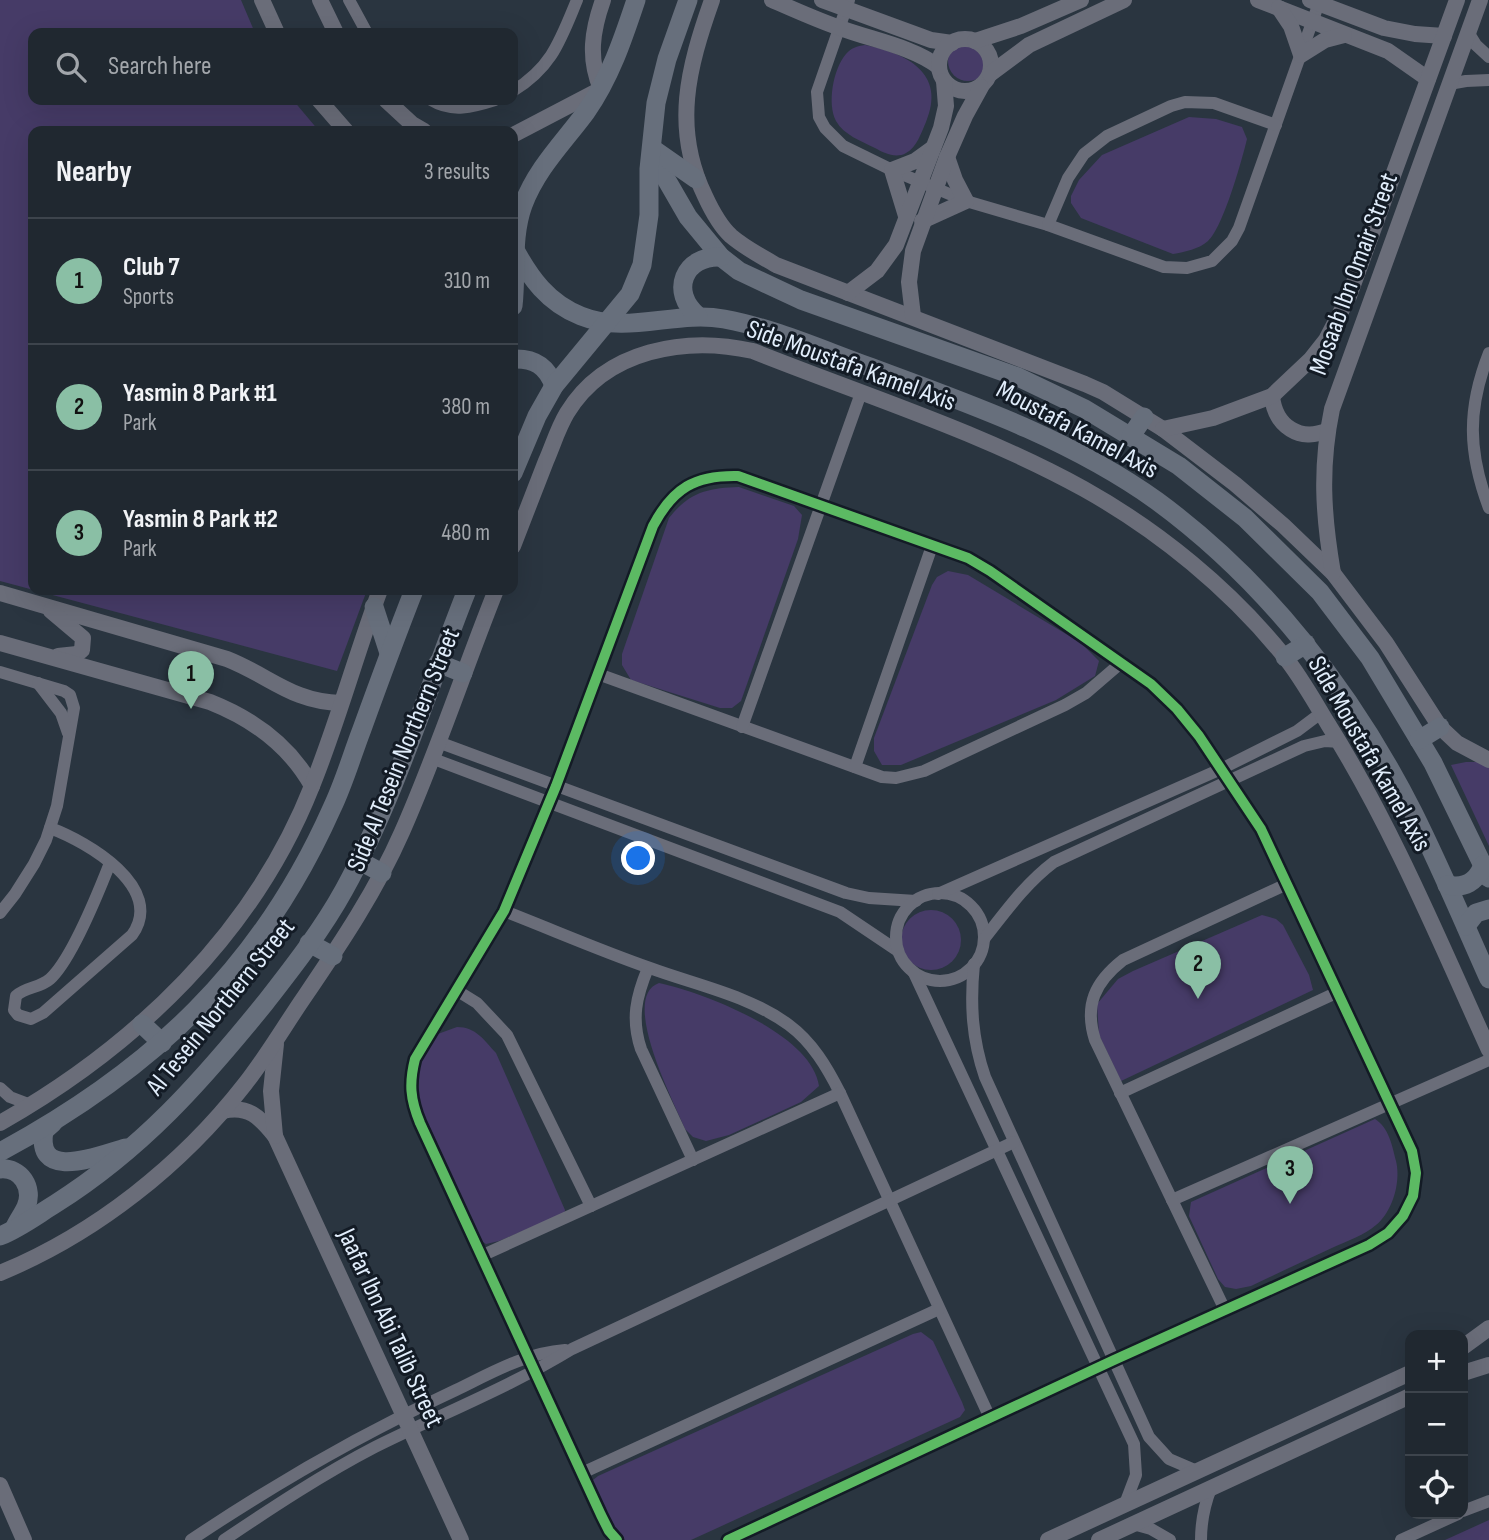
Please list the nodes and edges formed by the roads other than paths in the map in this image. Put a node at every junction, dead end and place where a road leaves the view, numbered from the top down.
1 (262, 0) edge
2 (320, 0) edge
3 (349, 0) edge
4 (577, 0) edge
5 (603, 0) edge
6 (636, 0) edge
7 (688, 0) edge
8 (712, 0) edge
9 (772, 0) edge
10 (822, 0) edge
11 (1081, 0) edge
12 (1124, 0) edge
13 (1258, 0) edge
14 (1343, 0) edge
15 (1457, 0) edge
16 (1480, 0) edge
17 (1316, 1) edge
18 (848, 4) edge
19 (1279, 8) junction
20 (1354, 15) junction
21 (1312, 21) junction
22 (275, 28) edge
23 (334, 28) edge
24 (365, 28) edge
25 (838, 28) junction
26 (1468, 32) junction
27 (1344, 35) junction
28 (1444, 36) junction
29 (975, 41) junction
30 (952, 43) junction
31 (1301, 55) junction
32 (1489, 57) edge
33 (941, 74) junction
34 (1428, 79) junction
35 (985, 80) junction
36 (1489, 80) edge
37 (1449, 84) junction
38 (518, 88) edge
39 (601, 89) junction
40 (323, 105) edge
41 (391, 105) edge
42 (443, 105) edge
43 (477, 105) edge
44 (1276, 125) junction
45 (342, 126) edge
46 (415, 126) edge
47 (518, 132) edge
48 (652, 148) junction
49 (941, 152) junction
50 (892, 170) junction
51 (696, 179) junction
52 (920, 181) junction
53 (936, 188) junction
54 (966, 201) junction
55 (906, 216) junction
56 (922, 221) junction
57 (518, 224) edge
58 (1048, 225) junction
59 (518, 255) edge
60 (721, 257) junction
61 (848, 293) junction
62 (698, 316) junction
63 (914, 316) junction
64 (607, 323) junction
65 (1489, 353) edge
66 (518, 359) edge
67 (554, 386) junction
68 (861, 393) junction
69 (1272, 396) junction
70 (1144, 417) junction
71 (1163, 429) junction
72 (1328, 430) junction
73 (1131, 436) junction
74 (1474, 454) junction
75 (1489, 460) edge
76 (518, 461) edge
77 (821, 506) junction
78 (1489, 508) edge
79 (518, 534) edge
80 (932, 546) junction
81 (1333, 573) junction
82 (0, 593) edge
83 (412, 595) edge
84 (465, 595) edge
85 (494, 595) edge
86 (377, 598) edge
87 (43, 604) junction
88 (0, 643) edge
89 (1306, 644) junction
90 (389, 653) junction
91 (49, 656) junction
92 (1285, 657) junction
93 (1122, 662) junction
94 (438, 663) junction
95 (0, 672) edge
96 (463, 673) junction
97 (598, 674) junction
98 (38, 683) junction
99 (64, 691) junction
100 (52, 699) junction
101 (341, 702) junction
102 (74, 708) junction
103 (61, 713) junction
104 (1321, 713) junction
105 (743, 727) junction
106 (1440, 727) junction
107 (69, 736) junction
108 (1419, 740) junction
109 (438, 742) junction
110 (1340, 742) junction
111 (431, 758) junction
112 (1489, 760) edge
113 (855, 767) junction
114 (1225, 775) junction
115 (312, 786) junction
116 (556, 786) junction
117 (550, 802) junction
118 (50, 828) junction
119 (358, 860) junction
120 (110, 863) junction
121 (1486, 872) edge
122 (382, 873) junction
123 (1287, 884) junction
124 (1447, 885) junction
125 (938, 894) junction
126 (916, 901) junction
127 (1489, 909) edge
128 (504, 911) junction
129 (0, 913) edge
130 (1466, 926) junction
131 (984, 939) junction
132 (309, 943) junction
133 (898, 951) junction
134 (332, 956) junction
135 (974, 964) junction
136 (648, 968) junction
137 (914, 973) junction
138 (1489, 979) edge
139 (456, 990) junction
140 (1338, 992) junction
141 (142, 1024) junction
142 (277, 1037) junction
143 (162, 1043) junction
144 (1489, 1050) edge
145 (1489, 1060) edge
146 (0, 1088) edge
147 (840, 1093) junction
148 (1120, 1093) junction
149 (1391, 1102) junction
150 (32, 1105) junction
151 (223, 1111) junction
152 (0, 1123) edge
153 (54, 1123) junction
154 (275, 1136) junction
155 (1014, 1142) junction
156 (135, 1146) junction
157 (996, 1151) junction
158 (0, 1152) edge
159 (693, 1160) junction
160 (0, 1168) edge
161 (889, 1200) junction
162 (1172, 1200) junction
163 (591, 1206) junction
164 (6, 1233) edge
165 (481, 1256) junction
166 (0, 1273) edge
167 (940, 1309) junction
168 (1225, 1310) junction
169 (1483, 1332) edge
170 (1468, 1343) edge
171 (572, 1349) junction
172 (1489, 1351) edge
173 (528, 1356) junction
174 (1114, 1360) junction
175 (1485, 1366) edge
176 (1098, 1368) junction
177 (535, 1371) junction
178 (1468, 1371) edge
179 (1405, 1375) edge
180 (1405, 1398) edge
181 (1324, 1412) junction
182 (403, 1414) junction
183 (990, 1418) junction
184 (411, 1430) junction
185 (1333, 1432) junction
186 (1197, 1471) junction
187 (582, 1473) junction
188 (0, 1485) edge
189 (1211, 1488) junction
190 (1489, 1501) edge
191 (1125, 1504) junction
192 (1468, 1509) edge
193 (1447, 1519) edge
194 (1133, 1524) junction
195 (24, 1540) edge
196 (191, 1540) edge
197 (224, 1540) edge
198 (461, 1540) edge
199 (617, 1540) edge
200 (728, 1540) edge
201 (1048, 1540) edge
202 (1099, 1540) edge
203 (1170, 1540) edge
204 (1201, 1540) edge
205 (1401, 1540) edge

1 - 22 street
2 - 23 street
3 - 24 street
4 - 38 street
5 - 39 street
6 - 39 main road
7 - 48 main road
8 - 51 street
9 - 25 street
10 - 18 street
11 - 29 street
12 - 35 street
13 - 19 street
14 - 20 street
15 - 28 street, Mosaab Ibn Omair Street
16 - 26 street, Mosaab Ibn Omair Street
17 - 20 street
17 - 21 street
18 - 25 street
18 - 30 street
19 - 21 street
19 - 31 street
20 - 28 street
21 - 27 street
21 - 31 street
25 - 33 street
25 - 50 street
26 - 32 street
26 - 37 street, Mosaab Ibn Omair Street
27 - 31 street
27 - 34 street
28 - 34 street, Mosaab Ibn Omair Street
29 - 30 street
29 - 35 street
30 - 33 street
31 - 44 street
33 - 35 street
33 - 49 street
34 - 69 street, Mosaab Ibn Omair Street
35 - 49 street
36 - 37 street
37 - 72 street, Mosaab Ibn Omair Street
39 - 47 street
39 - 57 main road
40 - 45 street
41 - 46 street
42 - 43 street
44 - 58 street
44 - 58 street
48 - 51 main road
48 - 60 main road, Moustafa Kamel Axis
48 - 64 main road
49 - 50 street
49 - 52 street
49 - 53 street
49 - 54 street
50 - 52 street
50 - 55 street
51 - 61 street
52 - 53 street
52 - 55 street
53 - 54 street
53 - 56 street
54 - 56 street
54 - 58 street
55 - 61 street
56 - 63 street
59 - 64 main road, Moustafa Kamel Axis
60 - 62 main road
60 - 73 main road, Moustafa Kamel Axis
61 - 63 street
62 - 64 main road, Moustafa Kamel Axis
62 - 89 main road, Moustafa Kamel Axis
63 - 70 street
64 - 67 main road
65 - 74 street
66 - 67 main road
67 - 76 main road
68 - 77 street
68 - 79 street, Side Moustafa Kamel Axis
68 - 92 street, Side Moustafa Kamel Axis
69 - 71 street, Mosaab Ibn Omair Street
69 - 72 street
70 - 71 street
70 - 73 main road
71 - 81 street
72 - 81 street, Mosaab Ibn Omair Street
73 - 108 main road, Moustafa Kamel Axis
74 - 75 street
74 - 78 street
77 - 80 street
77 - 97 street
77 - 105 street
80 - 93 street
80 - 113 street
81 - 106 street
82 - 87 street
83 - 90 main road, Al Tesein Northern Street
84 - 94 main road, Al Tesein Northern Street
85 - 96 street, Side Al Tesein Northern Street
86 - 90 main road
86 - 101 street
87 - 91 street
87 - 101 street
88 - 91 street
89 - 92 main road
89 - 124 main road, Moustafa Kamel Axis
90 - 143 main road, Al Tesein Northern Street
91 - 115 street
92 - 104 street, Side Moustafa Kamel Axis
93 - 113 street
93 - 114 street
94 - 96 main road
94 - 119 main road, Al Tesein Northern Street
95 - 98 street
96 - 109 street, Side Al Tesein Northern Street
97 - 105 street
97 - 116 street
98 - 99 street
98 - 100 street
99 - 100 street
99 - 102 street
100 - 103 street
101 - 115 street
102 - 103 street
102 - 107 street
103 - 107 street
104 - 110 street, Side Moustafa Kamel Axis
104 - 114 street
105 - 113 street
106 - 108 main road
106 - 112 street
107 - 118 street
108 - 121 main road, Moustafa Kamel Axis
109 - 111 street, Side Al Tesein Northern Street
109 - 116 street
110 - 114 street
110 - 144 street, Side Moustafa Kamel Axis
111 - 117 street
111 - 122 street, Side Al Tesein Northern Street
114 - 123 street
114 - 125 street
114 - 131 street
115 - 141 street
116 - 117 street
116 - 126 street
117 - 128 street
117 - 133 street
118 - 120 street
118 - 129 street
119 - 122 main road
119 - 132 main road, Al Tesein Northern Street
120 - 120 street
121 - 124 main road
122 - 134 street, Side Al Tesein Northern Street
123 - 140 street
123 - 148 street
124 - 130 main road, Moustafa Kamel Axis
125 - 126 street
125 - 131 street
126 - 133 street
127 - 130 main road
128 - 136 street
128 - 139 street
130 - 138 main road, Moustafa Kamel Axis
131 - 135 street
132 - 134 main road
132 - 156 main road, Al Tesein Northern Street
133 - 137 street
134 - 142 street, Side Al Tesein Northern Street
135 - 137 street
135 - 155 street
136 - 147 street
136 - 159 street
137 - 157 street
139 - 163 street
139 - 165 street
140 - 148 street
140 - 149 street
141 - 143 main road
141 - 150 street
142 - 151 street, Side Al Tesein Northern Street
142 - 154 street, Jaafar Ibn Abi Talib Street
143 - 153 main road, Al Tesein Northern Street
145 - 149 street
146 - 150 street
147 - 159 street
147 - 161 street
148 - 162 street
149 - 162 street
149 - 168 street
150 - 152 street
151 - 154 street, Jaafar Ibn Abi Talib Street
151 - 166 street, Side Al Tesein Northern Street
153 - 156 main road
153 - 158 main road, Al Tesein Northern Street
154 - 182 street, Jaafar Ibn Abi Talib Street
155 - 157 street
155 - 174 street
156 - 164 main road, Al Tesein Northern Street
157 - 161 street
157 - 176 street
159 - 163 street
160 - 164 main road
161 - 167 street
161 - 171 street
162 - 168 street
163 - 165 street
165 - 173 street
167 - 183 street
167 - 187 street
168 - 174 street
169 - 170 street
169 - 172 street
171 - 173 street
171 - 177 street
172 - 175 street
173 - 177 street
173 - 182 street
174 - 176 street
174 - 186 street
175 - 178 street
176 - 183 street
176 - 191 street
177 - 184 street
177 - 187 street
179 - 181 street
180 - 185 street
181 - 185 street
181 - 186 street
182 - 184 street, Jaafar Ibn Abi Talib Street
182 - 196 street
183 - 200 street
184 - 197 street
184 - 198 street, Jaafar Ibn Abi Talib Street
185 - 189 street
186 - 191 street
187 - 199 street
188 - 195 street
189 - 194 street
189 - 204 street
190 - 192 street
191 - 201 street
193 - 205 street
194 - 202 street
194 - 203 street

